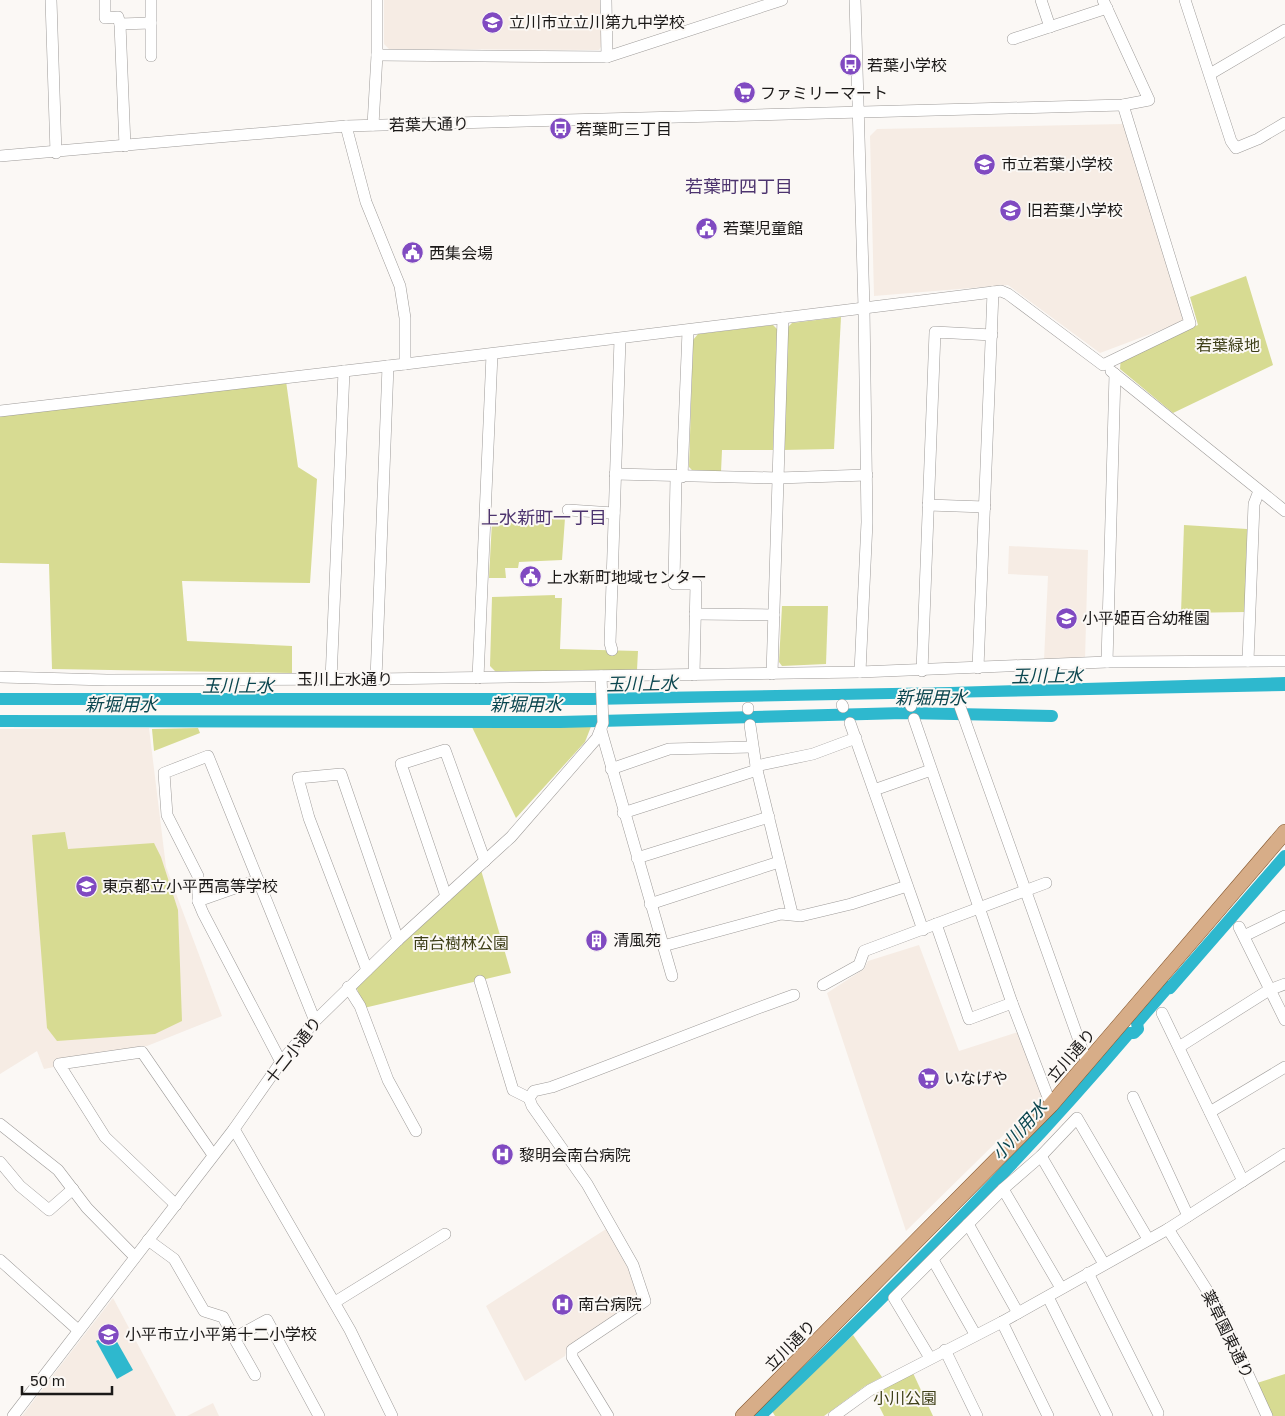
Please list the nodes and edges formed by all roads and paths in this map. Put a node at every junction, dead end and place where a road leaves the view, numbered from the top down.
1 (52, 0) edge
2 (105, 0) edge
3 (151, 0) edge
4 (377, 0) edge
5 (606, 0) edge
6 (782, 0) edge
7 (855, 0) edge
8 (1041, 0) edge
9 (1185, 0) edge
10 (1105, 4) edge
11 (151, 23) junction
12 (120, 24) junction
13 (1050, 27) junction
14 (1285, 30) edge
15 (1013, 39) dead end
16 (377, 55) junction
17 (151, 56) dead end
18 (607, 56) junction
19 (1210, 74) junction
20 (1123, 105) junction
21 (859, 113) junction
22 (1285, 123) edge
23 (373, 125) junction
24 (346, 126) junction
25 (124, 146) junction
26 (56, 152) junction
27 (0, 156) edge
28 (993, 292) junction
29 (864, 308) junction
30 (783, 318) junction
31 (688, 331) junction
32 (992, 335) junction
33 (620, 339) junction
34 (492, 354) junction
35 (405, 364) junction
36 (1103, 365) junction
37 (388, 366) junction
38 (344, 371) junction
39 (1115, 374) junction
40 (0, 411) edge
41 (615, 474) junction
42 (867, 475) junction
43 (679, 477) junction
44 (778, 478) junction
45 (1260, 491) junction
46 (928, 505) junction
47 (985, 507) junction
48 (568, 510) dead end
49 (1285, 511) edge
50 (614, 513) junction
51 (696, 614) junction
52 (774, 615) junction
53 (612, 650) dead end
54 (1248, 661) junction
55 (1285, 661) edge
56 (1107, 662) junction
57 (978, 668) junction
58 (922, 671) junction
59 (860, 672) junction
60 (772, 674) junction
61 (601, 676) junction
62 (694, 676) junction
63 (0, 677) edge
64 (478, 678) junction
65 (376, 679) junction
66 (331, 680) junction
67 (960, 707) dead end
68 (914, 719) dead end
69 (850, 722) dead end
70 (602, 723) junction
71 (750, 725) dead end
72 (856, 738) junction
73 (752, 747) junction
74 (757, 768) junction
75 (611, 769) junction
76 (932, 770) junction
77 (874, 790) junction
78 (623, 813) junction
79 (769, 817) junction
80 (1285, 832) edge
81 (637, 858) junction
82 (485, 861) junction
83 (779, 862) junction
84 (258, 880) junction
85 (1046, 882) dead end
86 (907, 886) junction
87 (1027, 890) junction
88 (446, 896) junction
89 (198, 901) junction
90 (650, 904) junction
91 (979, 908) junction
92 (792, 914) junction
93 (1285, 916) edge
94 (936, 924) junction
95 (923, 930) junction
96 (398, 940) junction
97 (663, 946) junction
98 (367, 970) junction
99 (672, 976) dead end
100 (480, 981) dead end
101 (1285, 984) edge
102 (823, 985) dead end
103 (348, 987) junction
104 (1269, 990) junction
105 (794, 995) dead end
106 (1012, 1003) junction
107 (1162, 1013) dead end
108 (315, 1020) junction
109 (1285, 1020) edge
110 (1179, 1047) junction
111 (281, 1062) junction
112 (1086, 1063) junction
113 (1285, 1067) edge
114 (1133, 1097) dead end
115 (529, 1098) junction
116 (1051, 1105) junction
117 (1210, 1112) junction
118 (0, 1124) edge
119 (234, 1129) junction
120 (416, 1131) dead end
121 (1285, 1154) edge
122 (213, 1155) junction
123 (1042, 1156) junction
124 (0, 1162) edge
125 (1243, 1181) junction
126 (73, 1189) junction
127 (1003, 1189) junction
128 (176, 1205) junction
129 (1188, 1216) junction
130 (968, 1224) junction
131 (1168, 1229) junction
132 (445, 1234) dead end
133 (1148, 1239) junction
134 (148, 1240) junction
135 (135, 1257) junction
136 (0, 1260) edge
137 (933, 1260) junction
138 (1104, 1264) junction
139 (1088, 1273) junction
140 (1061, 1288) junction
141 (1048, 1297) junction
142 (335, 1302) junction
143 (1018, 1312) junction
144 (1002, 1322) junction
145 (78, 1330) junction
146 (975, 1334) junction
147 (234, 1338) junction
148 (945, 1350) junction
149 (930, 1358) junction
150 (254, 1375) dead end
151 (849, 1405) junction
152 (1158, 1413) dead end
153 (13, 1416) edge
154 (319, 1416) edge
155 (392, 1416) edge
156 (608, 1416) edge
157 (743, 1416) edge
158 (834, 1416) edge
159 (855, 1416) edge
160 (977, 1416) edge
161 (1048, 1416) edge
162 (1107, 1416) edge
163 (1267, 1416) edge

1 - 26 street
2 - 12 street
3 - 11 street
4 - 16 street
5 - 18 street
6 - 18 street
7 - 21 street
8 - 13 street
9 - 19 street
10 - 13 street
10 - 20 street, 若葉大通り
11 - 12 street
11 - 17 street
12 - 25 street
13 - 15 street
14 - 19 street
16 - 18 street
16 - 23 street
19 - 22 street
20 - 21 street, 若葉大通り
20 - 36 street
21 - 23 street, 若葉大通り
21 - 29 street
23 - 24 street, 若葉大通り
24 - 25 street, 若葉大通り
24 - 35 street
25 - 26 street, 若葉大通り
26 - 27 street, 若葉大通り
28 - 29 street
28 - 32 street
28 - 36 street
29 - 30 street
29 - 42 street
30 - 31 street
30 - 44 street
31 - 33 street
31 - 43 street
32 - 46 street
32 - 47 street
33 - 34 street
33 - 41 street
34 - 35 street
34 - 64 street
35 - 37 street
36 - 39 street
37 - 38 street
37 - 65 street
38 - 40 street
38 - 66 street
39 - 45 street
39 - 56 street
41 - 43 street
41 - 50 street
42 - 44 street
42 - 59 street
43 - 44 street
43 - 51 street
44 - 52 street
45 - 49 street
45 - 54 street
46 - 47 street
46 - 58 street
47 - 57 street
48 - 50 street
50 - 53 street
51 - 52 street
51 - 62 street
52 - 60 street
54 - 55 street, 玉川上水通り
54 - 56 street, 玉川上水通り
56 - 57 street, 玉川上水通り
57 - 58 street, 玉川上水通り
58 - 59 street, 玉川上水通り
59 - 60 street, 玉川上水通り
60 - 62 street, 玉川上水通り
61 - 62 street, 玉川上水通り
61 - 64 street, 玉川上水通り
61 - 70 street
63 - 66 street, 玉川上水通り
64 - 65 street, 玉川上水通り
65 - 66 street, 玉川上水通り
67 - 87 street
68 - 76 street
69 - 72 street
70 - 75 street
70 - 82 street, 十二小通り
71 - 73 street
72 - 74 street
72 - 77 street
73 - 74 street
73 - 75 street
74 - 78 street
74 - 79 street
75 - 78 street
76 - 77 street
76 - 91 street
77 - 86 street
78 - 81 street
79 - 81 street
79 - 83 street
80 - 112 main road, 立川通り
81 - 90 street
82 - 88 street, 十二小通り
82 - 88 street
83 - 90 street
83 - 92 street
84 - 89 street
84 - 89 street
84 - 108 street
85 - 87 street
86 - 92 street
86 - 95 street
87 - 91 street
87 - 112 street
88 - 96 street, 十二小通り
89 - 111 street
90 - 97 street
91 - 94 street
91 - 106 street
92 - 97 street
93 - 104 street
94 - 95 street
94 - 106 street
95 - 102 street
96 - 98 street, 十二小通り
96 - 98 street
97 - 99 street
98 - 103 street, 十二小通り
100 - 115 street
101 - 104 street
103 - 108 street, 十二小通り
103 - 120 street
104 - 109 street
104 - 110 street
105 - 115 street
106 - 116 street
107 - 110 street
108 - 111 street, 十二小通り
110 - 117 street
111 - 119 street, 十二小通り
112 - 116 main road, 立川通り
113 - 117 street
114 - 129 street
115 - 156 street
116 - 157 main road, 立川通り
117 - 125 street
118 - 126 street
119 - 122 street, 十二小通り
119 - 142 street
121 - 125 street
122 - 128 street, 十二小通り
122 - 128 street
123 - 127 street
123 - 133 street
123 - 138 street
124 - 126 street
125 - 129 street
126 - 135 street
127 - 130 street
127 - 140 street
128 - 134 street, 十二小通り
129 - 131 street
130 - 137 street
130 - 143 street
131 - 133 street
131 - 163 street, 薬草園東通り
132 - 142 street
133 - 138 street
134 - 135 street, 十二小通り
134 - 147 street
135 - 145 street, 十二小通り
136 - 145 street
137 - 146 street
137 - 149 street
138 - 139 street
139 - 140 street
139 - 152 street
140 - 141 street
141 - 143 street
141 - 162 street
142 - 155 street
143 - 144 street
144 - 146 street
144 - 161 street
145 - 153 street, 十二小通り
146 - 148 street
147 - 150 street
147 - 154 street
148 - 149 street
148 - 160 street
149 - 151 street
151 - 158 street
151 - 159 street

